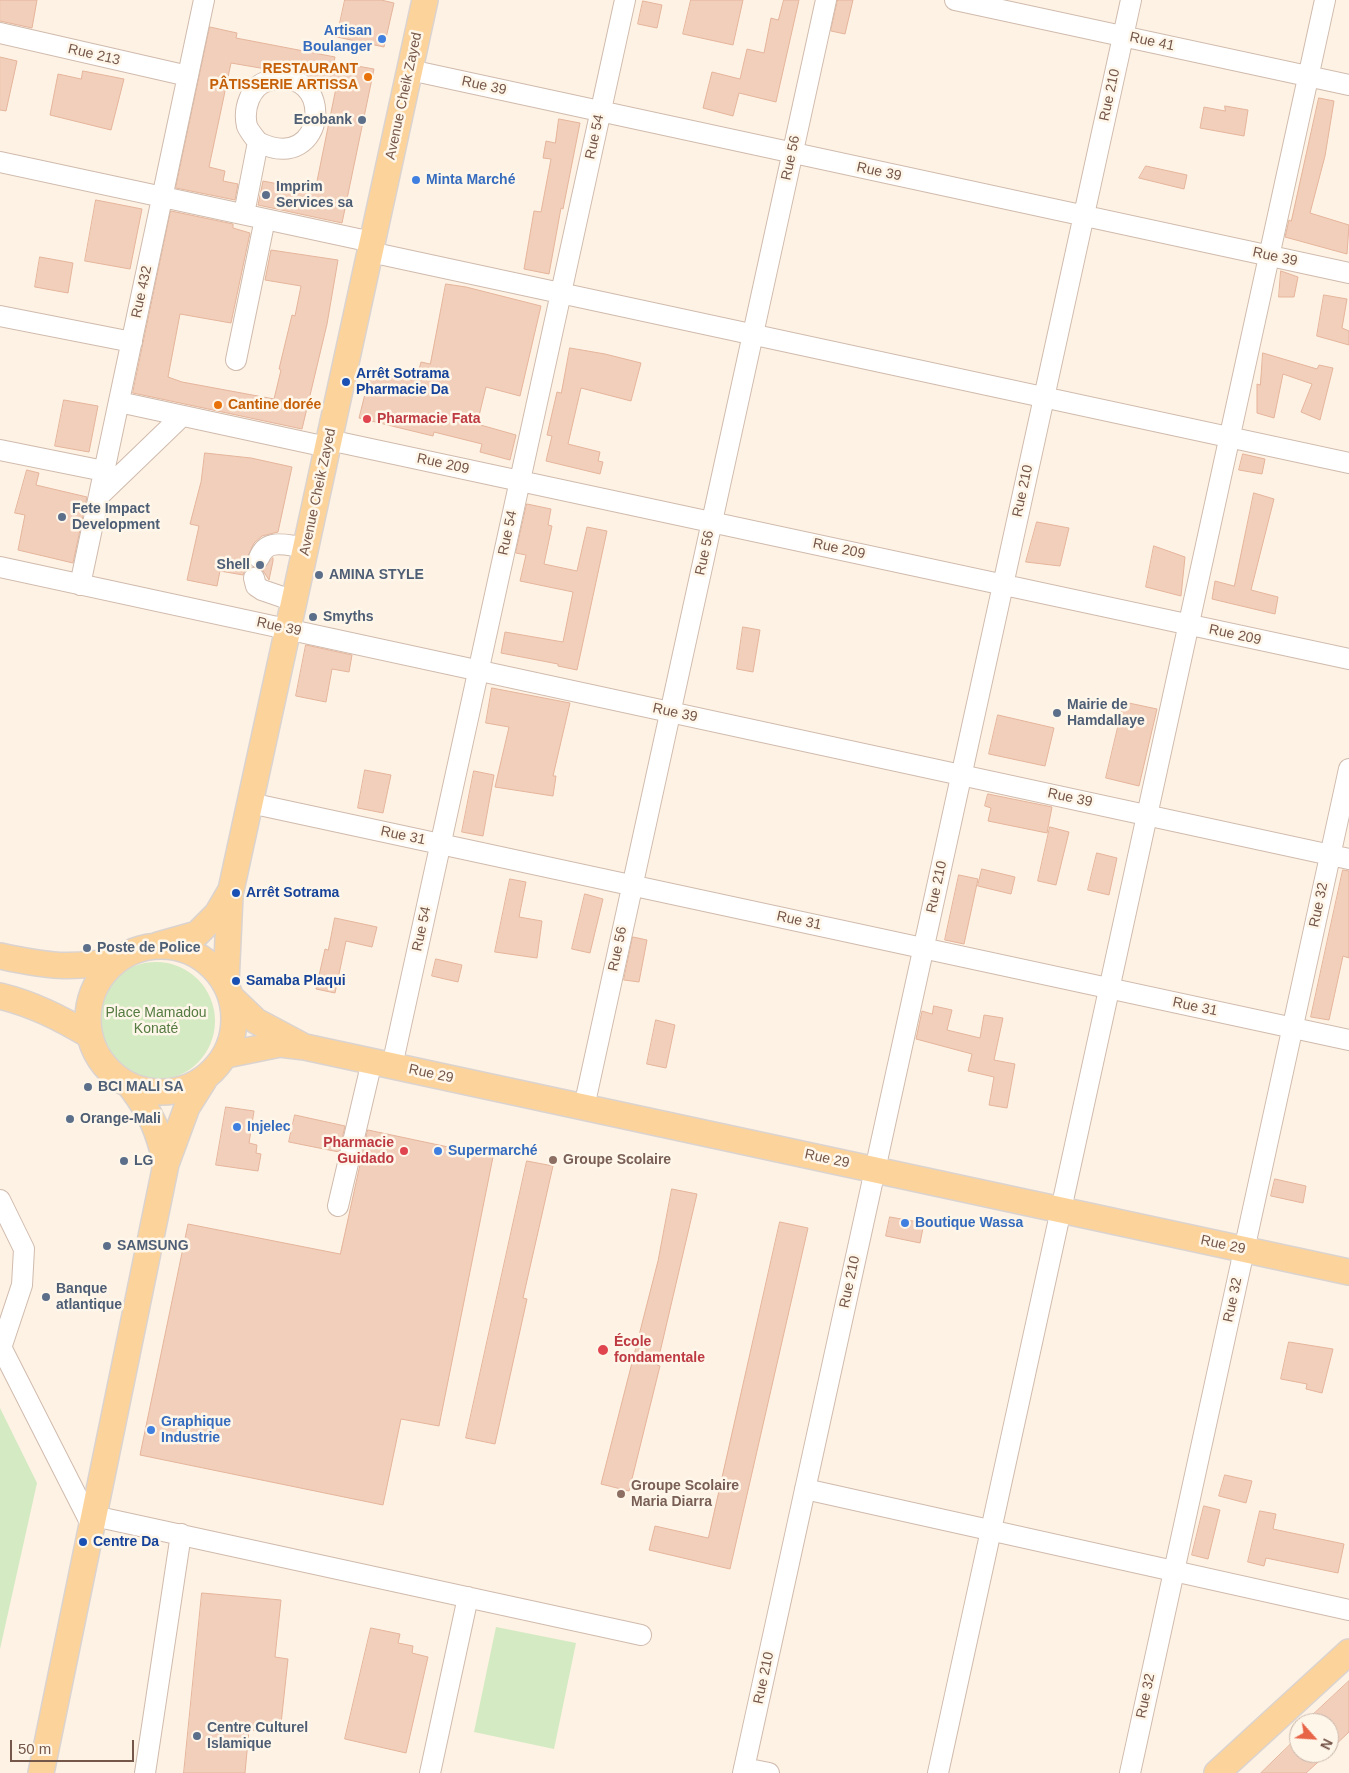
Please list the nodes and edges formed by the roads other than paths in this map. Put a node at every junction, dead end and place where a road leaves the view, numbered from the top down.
1 (204, 0) edge
2 (425, 0) edge
3 (625, 0) edge
4 (826, 0) edge
5 (955, 0) edge
6 (1131, 0) edge
7 (1325, 0) edge
8 (0, 33) edge
9 (1123, 36) junction
10 (410, 70) junction
11 (188, 76) junction
12 (1309, 76) junction
13 (1349, 85) edge
14 (600, 111) junction
15 (258, 142) dead end
16 (792, 153) junction
17 (0, 162) edge
18 (162, 196) junction
19 (244, 214) junction
20 (1084, 216) junction
21 (265, 219) junction
22 (371, 247) junction
23 (1269, 256) junction
24 (1349, 273) edge
25 (561, 293) junction
26 (0, 316) edge
27 (753, 334) junction
28 (132, 342) junction
29 (236, 360) dead end
30 (1044, 397) junction
31 (118, 402) junction
32 (182, 416) junction
33 (1230, 437) junction
34 (328, 443) junction
35 (0, 450) edge
36 (1349, 463) edge
37 (104, 471) junction
38 (520, 481) junction
39 (99, 496) junction
40 (712, 522) junction
41 (306, 547) junction
42 (259, 558) dead end
43 (0, 567) edge
44 (254, 578) dead end
45 (80, 584) junction
46 (1003, 585) junction
47 (294, 601) junction
48 (1189, 625) junction
49 (288, 629) junction
50 (1349, 659) edge
51 (478, 670) junction
52 (670, 712) junction
53 (1349, 769) edge
54 (961, 775) junction
55 (250, 803) junction
56 (1147, 815) junction
57 (440, 844) junction
58 (1340, 856) edge
59 (632, 885) junction
60 (231, 890) junction
61 (158, 946) junction
62 (924, 948) junction
63 (0, 956) edge
64 (119, 959) junction
65 (1110, 988) junction
66 (229, 990) junction
67 (0, 996) edge
68 (1292, 1028) junction
69 (89, 1035) junction
70 (1349, 1040) edge
71 (306, 1047) junction
72 (226, 1055) junction
73 (382, 1063) junction
74 (204, 1080) junction
75 (131, 1087) junction
76 (584, 1107) junction
77 (166, 1164) junction
78 (875, 1170) junction
79 (0, 1200) edge
80 (338, 1206) dead end
81 (1061, 1210) junction
82 (1244, 1249) junction
83 (1349, 1272) edge
84 (1, 1346) edge
85 (805, 1489) junction
86 (93, 1521) junction
87 (991, 1530) junction
88 (181, 1534) junction
89 (1174, 1571) junction
90 (468, 1597) junction
91 (1349, 1610) edge
92 (641, 1635) dead end
93 (1349, 1652) edge
94 (744, 1770) edge
95 (41, 1773) edge
96 (145, 1773) edge
97 (430, 1773) edge
98 (769, 1773) edge
99 (938, 1773) edge
100 (1130, 1773) edge
101 (1217, 1773) edge

1 - 11 street, Rue 432
2 - 10 main road, Avenue Cheik Zayed
3 - 14 street, Rue 54
4 - 16 street, Rue 56
5 - 9 street, Rue 41
6 - 9 street, Rue 210
7 - 12 street
8 - 11 street, Rue 213
9 - 12 street, Rue 41
9 - 20 street, Rue 210
10 - 14 street, Rue 39
10 - 22 main road, Avenue Cheik Zayed
11 - 18 street, Rue 432
12 - 13 street, Rue 41
12 - 23 street
14 - 16 street, Rue 39
14 - 25 street, Rue 54
15 - 19 street
16 - 20 street, Rue 39
16 - 27 street, Rue 56
17 - 18 street
18 - 19 street
18 - 28 street, Rue 432
19 - 21 street
20 - 23 street, Rue 39
20 - 30 street, Rue 210
21 - 22 street
21 - 29 street
22 - 25 street
22 - 34 main road, Avenue Cheik Zayed
23 - 24 street, Rue 39
23 - 33 street
25 - 27 street
25 - 38 street, Rue 54
26 - 28 street
27 - 30 street
27 - 40 street, Rue 56
28 - 31 street, Rue 432
30 - 33 street
30 - 46 street, Rue 210
31 - 32 street, Rue 209
31 - 37 street, Rue 432
32 - 34 street, Rue 209
32 - 39 street
33 - 36 street
33 - 48 street
34 - 38 street, Rue 209
34 - 41 main road, Avenue Cheik Zayed
35 - 37 street
37 - 39 street, Rue 432
38 - 40 street, Rue 209
38 - 51 street, Rue 54
39 - 45 street, Rue 432
40 - 46 street, Rue 209
40 - 52 street, Rue 56
41 - 42 street
41 - 47 main road, Avenue Cheik Zayed
43 - 45 street, Rue 39
44 - 47 street
45 - 49 street, Rue 39
46 - 48 street, Rue 209
46 - 54 street, Rue 210
47 - 49 main road, Avenue Cheik Zayed
48 - 50 street, Rue 209
48 - 56 street
49 - 51 street, Rue 39
49 - 55 main road, Avenue Cheik Zayed
51 - 52 street, Rue 39
51 - 57 street, Rue 54
52 - 54 street, Rue 39
52 - 59 street, Rue 56
53 - 58 street, Rue 32
54 - 56 street, Rue 39
54 - 62 street, Rue 210
55 - 57 street, Rue 31
55 - 60 main road, Avenue Cheik Zayed
56 - 58 street, Rue 39
56 - 65 street
57 - 59 street, Rue 31
57 - 73 street, Rue 54
58 - 68 street, Rue 32
59 - 62 street, Rue 31
59 - 76 street, Rue 56
60 - 61 main road, Avenue Cheik Zayed
60 - 66 main road
61 - 64 main road
61 - 66 main road
62 - 65 street, Rue 31
62 - 78 street, Rue 210
63 - 64 main road
64 - 69 main road
65 - 68 street, Rue 31
65 - 81 street
66 - 71 main road, Rue 29
66 - 72 main road
67 - 69 main road
68 - 70 street, Rue 31
68 - 82 street, Rue 32
69 - 75 main road
71 - 72 main road, Rue 29
71 - 73 main road, Rue 29
72 - 74 main road
73 - 76 main road, Rue 29
73 - 80 street, Rue 54
74 - 75 main road
74 - 77 main road
75 - 77 main road
76 - 78 main road, Rue 29
77 - 86 main road
78 - 81 main road, Rue 29
78 - 85 street, Rue 210
79 - 84 street
81 - 82 main road, Rue 29
81 - 87 street
82 - 83 main road, Rue 29
82 - 89 street, Rue 32
84 - 86 street
85 - 87 street
85 - 94 street, Rue 210
86 - 88 street
86 - 95 main road
87 - 89 street
87 - 99 street
88 - 90 street
88 - 96 street
89 - 91 street
89 - 100 street, Rue 32
90 - 92 street
90 - 97 street
93 - 101 main road
94 - 98 street

